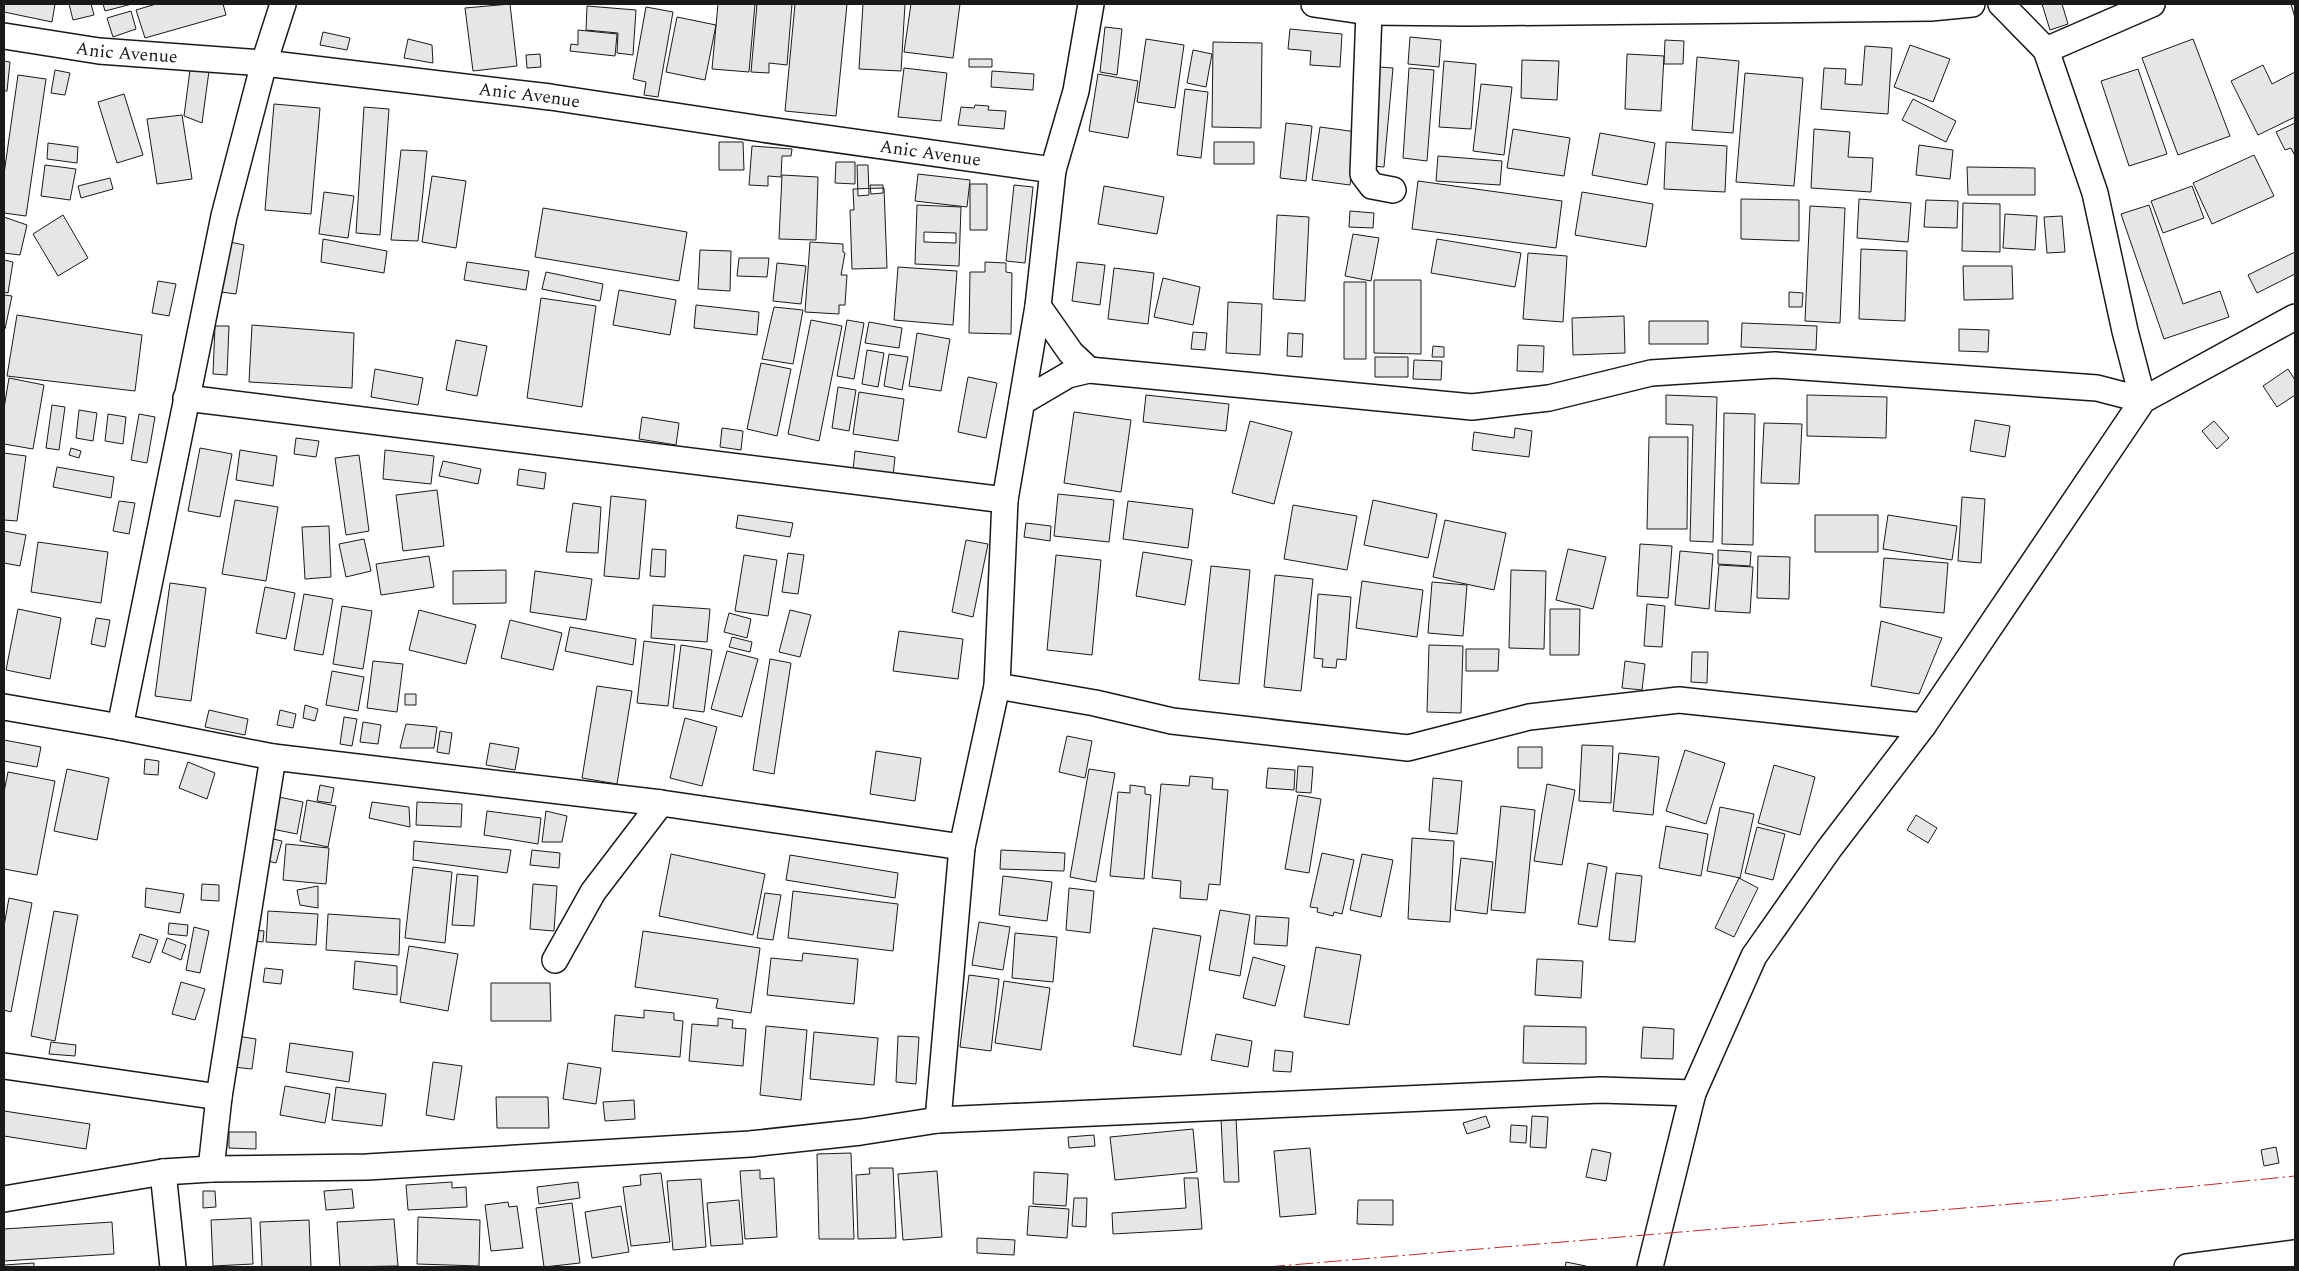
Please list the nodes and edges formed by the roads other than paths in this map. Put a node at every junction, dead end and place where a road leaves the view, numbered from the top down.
1 (283, 4) edge
2 (1091, 4) edge
3 (1314, 4) edge
4 (1972, 4) edge
5 (2001, 4) edge
6 (2152, 4) edge
7 (1369, 12) junction
8 (4, 36) edge
9 (2046, 50) junction
10 (264, 63) junction
11 (1053, 170) junction
12 (1393, 190) dead end
13 (1038, 306) junction
14 (2295, 316) edge
15 (1089, 370) junction
16 (186, 398) junction
17 (2143, 400) junction
18 (1022, 402) junction
19 (1005, 500) junction
20 (997, 686) junction
21 (4, 707) edge
22 (1923, 726) junction
23 (120, 727) junction
24 (273, 757) junction
25 (661, 803) junction
26 (962, 847) junction
27 (555, 960) dead end
28 (4, 1066) edge
29 (1693, 1093) junction
30 (219, 1097) junction
31 (938, 1120) junction
32 (211, 1169) junction
33 (164, 1172) junction
34 (4, 1199) edge
35 (2295, 1253) edge
36 (1658, 1266) edge
37 (173, 1267) edge
38 (2187, 1267) edge

1 - 10 street
2 - 11 street
3 - 7 street
4 - 7 street
5 - 9 street
6 - 9 street
7 - 12 street
8 - 10 street, Anic Avenue
9 - 17 street
10 - 11 street, Anic Avenue
10 - 16 street
11 - 13 street
13 - 15 street
13 - 18 street
14 - 17 street
15 - 17 street
15 - 18 street
16 - 19 street
16 - 23 street
17 - 22 street
18 - 19 street
19 - 20 street
20 - 22 street
20 - 26 street
21 - 23 street
22 - 29 street
23 - 24 street
24 - 25 street
24 - 30 street
25 - 26 street
25 - 27 street
26 - 31 street
28 - 30 street
29 - 31 street
29 - 36 street
30 - 32 street
31 - 32 street
32 - 33 street
33 - 34 street
33 - 37 street
35 - 38 street

